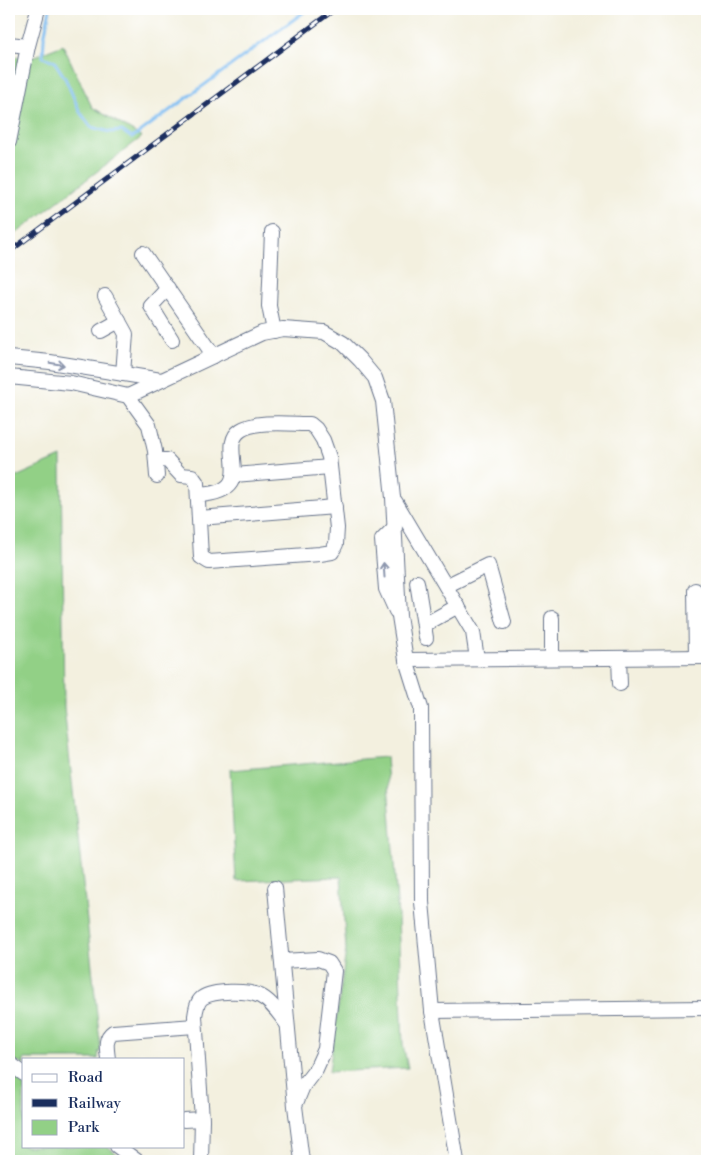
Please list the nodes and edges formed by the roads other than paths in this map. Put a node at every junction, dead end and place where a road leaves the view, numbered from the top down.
1 (38, 9) edge
2 (9, 44) edge
3 (28, 46) junction
4 (9, 142) edge
5 (272, 232) dead end
6 (143, 253) dead end
7 (168, 288) junction
8 (105, 296) dead end
9 (119, 321) junction
10 (101, 331) dead end
11 (274, 331) junction
12 (172, 340) dead end
13 (214, 356) junction
14 (9, 358) edge
15 (124, 374) junction
16 (9, 377) edge
17 (162, 380) junction
18 (128, 396) junction
19 (156, 460) junction
20 (330, 467) junction
21 (234, 475) junction
22 (157, 476) dead end
23 (198, 495) junction
24 (393, 498) junction
25 (335, 507) junction
26 (199, 518) junction
27 (417, 582) dead end
28 (446, 586) junction
29 (695, 590) dead end
30 (458, 606) junction
31 (552, 618) dead end
32 (504, 622) dead end
33 (702, 657) edge
34 (552, 658) junction
35 (619, 658) junction
36 (476, 659) junction
37 (406, 660) junction
38 (620, 684) dead end
39 (275, 888) dead end
40 (282, 960) junction
41 (707, 1008) edge
42 (432, 1011) junction
43 (288, 1024) junction
44 (196, 1026) junction
45 (108, 1058) edge
46 (9, 1063) edge
47 (22, 1073) edge
48 (295, 1106) junction
49 (202, 1119) junction
50 (185, 1120) edge
51 (120, 1148) edge
52 (137, 1161) edge
53 (201, 1161) edge
54 (302, 1161) edge
55 (458, 1161) edge

1 - 3 street
2 - 3 street
3 - 4 street
5 - 11 street
6 - 7 street
7 - 12 street
7 - 13 street
8 - 9 street
9 - 10 street
9 - 15 street
11 - 13 street
11 - 24 street
13 - 17 street
14 -> 15 street
15 - 17 street
16 - 18 street
17 - 18 street
18 - 19 street
19 - 22 street
19 - 23 street
20 - 21 street
20 - 21 street
20 - 25 street
21 - 23 street
23 - 26 street
24 - 28 street
24 - 37 street
25 - 26 street
25 - 26 street
27 - 30 street
28 - 30 street
28 - 32 street
29 - 33 street
30 - 36 street
31 - 34 street
33 - 35 street
34 - 35 street
34 - 36 street
35 - 38 street
36 - 37 street
37 - 42 street
39 - 40 street
40 - 43 street
40 - 48 street
41 - 42 street
42 - 55 street
43 - 44 street
43 - 48 street
44 - 45 street
44 - 49 street
46 - 47 street
48 - 54 street
49 - 50 street
49 - 53 street
51 - 52 street

